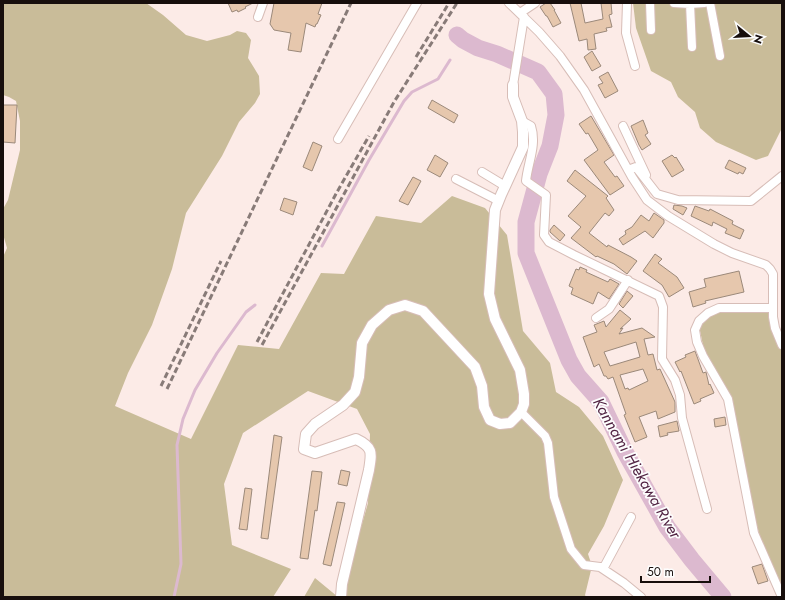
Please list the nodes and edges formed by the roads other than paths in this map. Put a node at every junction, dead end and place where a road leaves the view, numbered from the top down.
1 (263, 3) edge
2 (417, 3) edge
3 (509, 3) edge
4 (535, 3) edge
5 (627, 3) edge
6 (650, 3) edge
7 (674, 3) edge
8 (704, 3) edge
9 (710, 3) edge
10 (690, 4) junction
11 (522, 15) junction
12 (258, 17) dead end
13 (651, 30) dead end
14 (692, 47) dead end
15 (720, 56) dead end
16 (635, 66) dead end
17 (513, 84) joint
18 (522, 121) junction
19 (624, 126) dead end
20 (338, 139) dead end
21 (628, 170) junction
22 (482, 172) dead end
23 (782, 176) edge
24 (456, 179) dead end
25 (505, 186) junction
26 (653, 188) junction
27 (498, 201) junction
28 (628, 280) junction
29 (773, 308) junction
30 (596, 318) dead end
31 (782, 345) edge
32 (522, 412) junction
33 (707, 509) dead end
34 (631, 518) dead end
35 (603, 569) junction
36 (341, 597) edge
37 (641, 597) edge
38 (782, 597) edge

1 - 12 street
2 - 20 street
3 - 11 street
4 - 11 street
5 - 16 street
6 - 13 street
7 - 10 street
8 - 10 street
9 - 15 street
10 - 14 street
11 - 17 street
11 - 21 street
17 - 18 street
18 - 25 street
18 - 28 street
19 - 26 street
21 - 26 street
21 - 29 street
22 - 25 street
23 - 26 street
24 - 27 street
25 - 27 street
27 - 32 street
28 - 30 street
28 - 33 street
29 - 31 street
29 - 38 street
32 - 35 street
32 - 36 street
34 - 35 street
35 - 37 street

